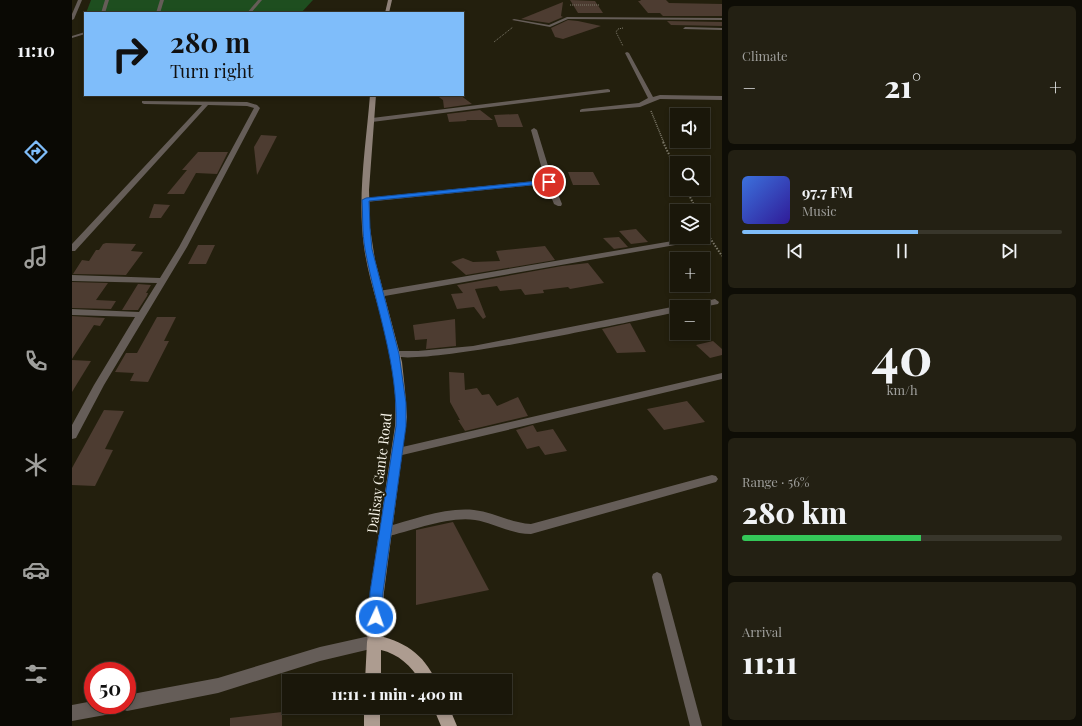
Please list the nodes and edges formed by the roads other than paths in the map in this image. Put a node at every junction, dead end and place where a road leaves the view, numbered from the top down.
1 (80, 0) edge
2 (107, 0) edge
3 (162, 0) edge
4 (260, 0) edge
5 (390, 0) edge
6 (104, 12) edge
7 (158, 12) edge
8 (250, 12) edge
9 (387, 12) edge
10 (72, 18) edge
11 (722, 20) edge
12 (516, 21) road end
13 (685, 28) dead end
14 (722, 29) edge
15 (72, 32) edge
16 (84, 32) edge
17 (84, 32) edge
18 (72, 37) edge
19 (627, 53) road end
20 (608, 91) dead end
21 (373, 96) edge
22 (722, 98) edge
23 (649, 101) junction
24 (144, 102) dead end
25 (207, 103) junction
26 (582, 110) dead end
27 (372, 120) junction
28 (534, 130) dead end
29 (549, 182) junction
30 (366, 200) junction
31 (558, 204) dead end
32 (670, 244) edge
33 (72, 249) edge
34 (72, 278) edge
35 (163, 281) junction
36 (379, 294) junction
37 (715, 302) dead end
38 (710, 303) edge
39 (670, 310) edge
40 (72, 312) edge
41 (142, 315) junction
42 (395, 354) junction
43 (722, 376) edge
44 (72, 435) edge
45 (398, 452) junction
46 (712, 479) dead end
47 (385, 532) junction
48 (657, 577) dead end
49 (374, 642) junction
50 (373, 674) edge
51 (424, 674) edge
52 (136, 701) edge
53 (84, 711) edge
54 (72, 713) edge
55 (372, 714) edge
56 (444, 714) edge
57 (372, 726) edge
58 (449, 726) edge
59 (696, 726) edge

1 - 10 street
2 - 6 lane
3 - 7 lane
4 - 8 lane
5 - 9 main road
11 - 12 street
13 - 14 street
15 - 16 street
17 - 18 street
19 - 23 street
20 - 27 street
21 - 27 main road, Dalisay Gante Road
22 - 23 street
23 - 26 street
24 - 25 street
25 - 33 street
25 - 35 street
27 - 30 main road, Dalisay Gante Road
28 - 29 street
29 - 30 street
29 - 31 street
30 - 36 main road, Dalisay Gante Road
32 - 36 street
34 - 35 street
35 - 41 street
36 - 42 main road, Dalisay Gante Road
37 - 38 street
39 - 42 street
40 - 41 street
41 - 44 street
42 - 45 main road, Dalisay Gante Road
43 - 45 street
45 - 47 main road, Dalisay Gante Road
46 - 47 street
47 - 49 main road, Dalisay Gante Road
48 - 59 lane
49 - 50 main road
49 - 51 main road
49 - 52 street
53 - 54 street
55 - 57 main road
56 - 58 main road

